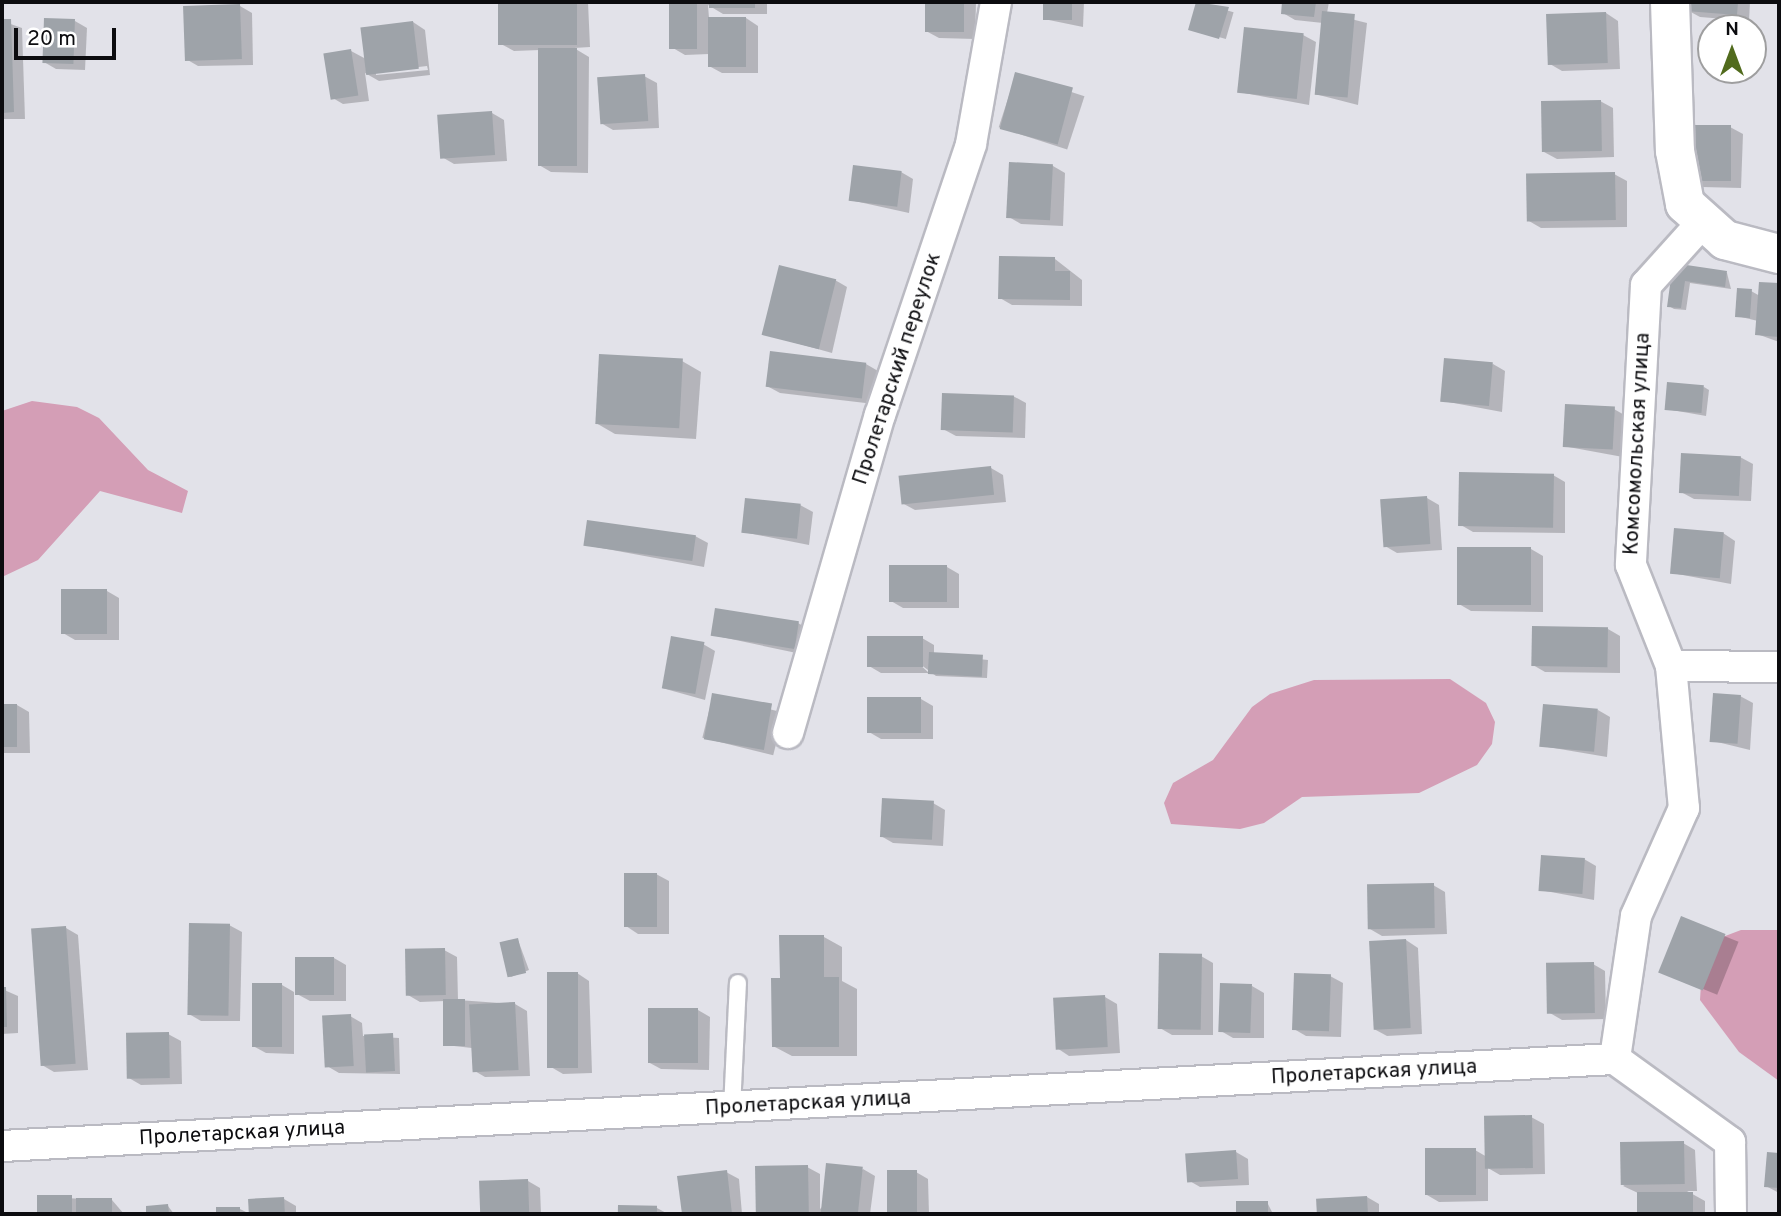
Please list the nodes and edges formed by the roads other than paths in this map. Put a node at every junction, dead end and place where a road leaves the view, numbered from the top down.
1 (996, 2) edge
2 (1670, 2) edge
3 (1701, 224) junction
4 (1779, 254) edge
5 (1671, 666) junction
6 (1779, 667) edge
7 (788, 733) dead end
8 (738, 983) dead end
9 (1615, 1059) junction
10 (732, 1109) junction
11 (2, 1146) edge
12 (1731, 1214) edge

1 - 7 street, Пролетарский переулок
2 - 3 street
3 - 4 street
3 - 5 street, Комсомольская улица
5 - 6 street
5 - 9 street, Комсомольская улица
8 - 10 lane
9 - 10 street, Пролетарская улица
9 - 12 street
10 - 11 street, Пролетарская улица

